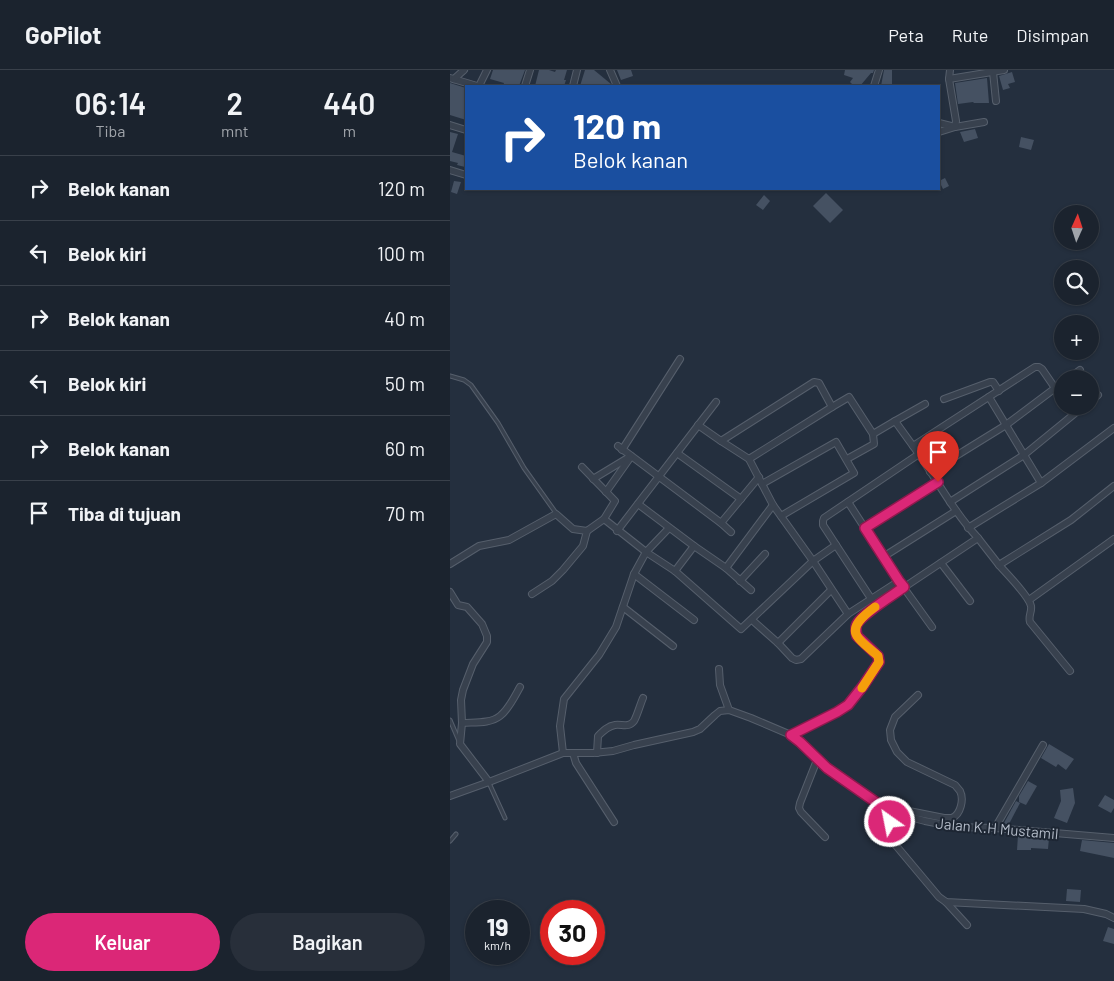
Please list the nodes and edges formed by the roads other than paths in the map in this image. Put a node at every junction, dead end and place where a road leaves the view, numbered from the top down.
1 (464, 70) edge
2 (486, 70) edge
3 (530, 70) edge
4 (577, 70) edge
5 (610, 70) edge
6 (879, 70) edge
7 (950, 70) edge
8 (1004, 70) edge
9 (993, 72) junction
10 (452, 79) edge
11 (949, 79) junction
12 (474, 85) edge
13 (478, 85) edge
14 (525, 85) edge
15 (573, 85) edge
16 (617, 85) edge
17 (874, 85) edge
18 (996, 100) dead end
19 (940, 122) edge
20 (984, 122) dead end
21 (450, 125) edge
22 (955, 127) junction
23 (465, 130) edge
24 (940, 132) edge
25 (450, 170) edge
26 (465, 176) edge
27 (680, 359) dead end
28 (450, 376) edge
29 (1054, 385) edge
30 (1054, 389) edge
31 (998, 391) junction
32 (989, 397) junction
33 (944, 399) dead end
34 (716, 402) dead end
35 (924, 404) dead end
36 (832, 407) junction
37 (1073, 415) edge
38 (895, 421) junction
39 (698, 425) junction
40 (1006, 425) junction
41 (1114, 428) edge
42 (873, 434) junction
43 (721, 441) junction
44 (913, 446) junction
45 (677, 453) junction
46 (919, 454) junction
47 (1024, 455) junction
48 (631, 456) junction
49 (748, 459) junction
50 (847, 459) junction
51 (582, 467) dead end
52 (930, 472) junction
53 (659, 477) junction
54 (759, 477) junction
55 (593, 479) junction
56 (938, 482) junction
57 (1042, 483) junction
58 (762, 484) junction
59 (1114, 486) edge
60 (606, 492) junction
61 (741, 499) junction
62 (848, 502) junction
63 (950, 502) junction
64 (638, 504) junction
65 (773, 505) junction
66 (956, 511) junction
67 (556, 514) junction
68 (781, 516) junction
69 (604, 519) junction
70 (721, 523) junction
71 (669, 528) junction
72 (865, 528) junction
73 (968, 528) junction
74 (587, 531) junction
75 (617, 531) junction
76 (731, 532) dead end
77 (978, 538) junction
78 (1114, 540) edge
79 (836, 545) junction
80 (694, 546) junction
81 (646, 552) junction
82 (765, 554) dead end
83 (883, 557) junction
84 (812, 561) junction
85 (941, 563) junction
86 (450, 564) edge
87 (1000, 565) junction
88 (726, 568) junction
89 (675, 571) junction
90 (634, 574) junction
91 (740, 581) junction
92 (899, 581) junction
93 (904, 587) junction
94 (751, 590) dead end
95 (831, 590) junction
96 (450, 592) edge
97 (532, 594) dead end
98 (872, 600) junction
99 (1029, 600) junction
100 (970, 601) dead end
101 (623, 608) junction
102 (848, 614) junction
103 (694, 620) dead end
104 (752, 620) junction
105 (932, 626) dead end
106 (778, 644) junction
107 (673, 646) dead end
108 (719, 670) dead end
109 (1070, 671) dead end
110 (520, 687) dead end
111 (918, 695) dead end
112 (643, 698) dead end
113 (729, 710) junction
114 (450, 720) edge
115 (462, 723) junction
116 (791, 735) junction
117 (460, 744) junction
118 (1043, 745) dead end
119 (563, 752) junction
120 (573, 753) junction
121 (597, 753) junction
122 (817, 760) junction
123 (489, 782) junction
124 (450, 796) edge
125 (880, 806) junction
126 (890, 812) junction
127 (505, 818) dead end
128 (614, 822) dead end
129 (995, 828) junction
130 (456, 834) dead end
131 (825, 837) dead end
132 (1114, 838) edge
133 (450, 841) edge
134 (946, 902) junction
135 (1114, 918) edge
136 (967, 925) dead end

1 - 10 street
2 - 13 street
3 - 14 street
4 - 15 street
5 - 16 street
6 - 17 street
7 - 11 street
8 - 9 street
9 - 11 street
9 - 18 street
10 - 12 street
11 - 22 street
19 - 22 street
20 - 22 street
21 - 23 street
22 - 24 street
25 - 26 street
27 - 48 street
28 - 67 lane
29 - 31 street
30 - 40 street
31 - 32 street
31 - 33 street
32 - 40 street
32 - 44 street
34 - 39 street
35 - 38 street
36 - 42 street
36 - 43 street
36 - 49 street
37 - 47 street
38 - 42 street
38 - 44 street
39 - 43 street
39 - 45 street
40 - 47 street
40 - 52 street
41 - 57 street
42 - 50 street
43 - 49 street
44 - 46 street
45 - 53 street
45 - 61 street
46 - 52 street
46 - 62 street
47 - 57 street
47 - 63 street
48 - 53 street
48 - 55 street
48 - 60 street
49 - 54 street
50 - 58 street
50 - 68 street
51 - 55 street
52 - 56 street
53 - 64 street
53 - 70 street
54 - 58 street
54 - 61 street
55 - 60 street
56 - 63 street
56 - 72 street
57 - 73 street
58 - 65 street
59 - 87 street
60 - 69 street
61 - 70 street
62 - 72 street
62 - 79 street
63 - 66 street
64 - 71 street
64 - 75 street
65 - 68 street
65 - 88 street
66 - 73 street
66 - 83 street
67 - 74 street
67 - 86 street
68 - 84 street
69 - 74 street
69 - 75 street
70 - 76 street
71 - 80 street
71 - 81 street
72 - 83 street
73 - 77 street
74 - 97 street
75 - 81 street
77 - 85 street
77 - 87 street
78 - 99 street
79 - 84 street
79 - 98 street
80 - 88 street
80 - 89 street
81 - 89 street
81 - 90 street
82 - 91 street
83 - 92 street
84 - 95 street
84 - 104 street
85 - 93 street
85 - 100 street
87 - 99 street
88 - 91 street
89 - 104 street
90 - 101 street
90 - 103 street
91 - 94 street
92 - 93 street
92 - 98 street
93 - 105 street
93 - 116 street
95 - 102 street
95 - 106 street
96 - 115 street
98 - 102 street
99 - 109 street
101 - 107 street
101 - 119 street
102 - 106 street
104 - 106 street
108 - 113 street
110 - 115 street
111 - 125 street
112 - 121 street
113 - 116 street, Jalan K.H Mustamil
113 - 121 street
114 - 117 lane
115 - 117 street
116 - 122 street, Jalan K.H Mustamil
117 - 123 street
118 - 129 street
119 - 120 street
119 - 123 street
120 - 121 street
120 - 128 street
122 - 125 street, Jalan K.H Mustamil
122 - 131 street
123 - 124 street
123 - 127 lane
125 - 126 street, Jalan K.H Mustamil
126 - 129 street, Jalan K.H Mustamil
126 - 134 street
129 - 132 street, Jalan K.H Mustamil
130 - 133 lane
134 - 135 street
134 - 136 street

